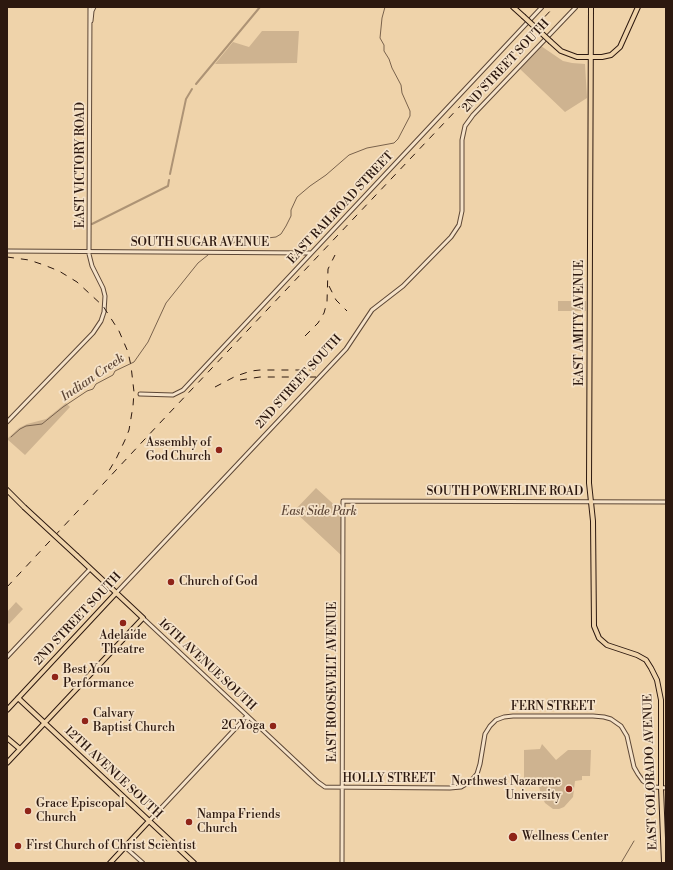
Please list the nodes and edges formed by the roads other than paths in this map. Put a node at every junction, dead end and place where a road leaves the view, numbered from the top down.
1 (90, 7) edge
2 (94, 7) edge
3 (513, 7) edge
4 (542, 7) edge
5 (576, 7) edge
6 (591, 7) edge
7 (637, 7) edge
8 (91, 23) junction
9 (590, 57) junction
10 (7, 251) edge
11 (89, 252) junction
12 (312, 253) junction
13 (140, 394) dead end
14 (7, 422) edge
15 (7, 490) edge
16 (343, 501) joint
17 (591, 502) junction
18 (666, 502) edge
19 (90, 569) junction
20 (116, 593) junction
21 (143, 618) junction
22 (599, 638) joint
23 (7, 657) edge
24 (18, 698) junction
25 (7, 710) edge
26 (247, 716) junction
27 (45, 723) junction
28 (7, 738) edge
29 (20, 749) junction
30 (7, 763) edge
31 (474, 777) joint
32 (325, 787) joint
33 (342, 787) junction
34 (664, 788) edge
35 (149, 821) junction
36 (125, 847) junction
37 (110, 863) edge
38 (143, 863) edge
39 (194, 863) edge
40 (342, 863) edge
41 (664, 863) edge

1 - 8 street, EAST VICTORY ROAD
2 - 8 street, EAST VICTORY ROAD
3 - 9 main road, bridge
4 - 12 street, EAST RAILROAD STREET
5 - 20 street, 2ND STREET SOUTH
6 - 9 main road, EAST AMITY AVENUE
7 - 9 main road
8 - 11 street, EAST VICTORY ROAD
9 - 17 main road, EAST AMITY AVENUE
10 - 11 street, SOUTH SUGAR AVENUE
11 - 12 street, SOUTH SUGAR AVENUE
11 - 14 street, EAST VICTORY ROAD
12 - 13 street, EAST RAILROAD STREET
15 - 19 main road, 16TH AVENUE SOUTH, bridge
16 - 17 street, SOUTH POWERLINE ROAD
16 - 33 street, EAST ROOSEVELT AVENUE
17 - 18 street, SOUTH POWERLINE ROAD
17 - 22 main road, EAST AMITY AVENUE
19 - 20 main road, 16TH AVENUE SOUTH
19 - 23 street
20 - 21 main road, 16TH AVENUE SOUTH
20 - 24 main road, 2ND STREET SOUTH
21 - 26 street, 16TH AVENUE SOUTH
21 - 27 main road
22 - 34 main road, EAST COLORADO AVENUE
24 - 25 main road, 2ND STREET SOUTH
24 - 27 main road, 12TH AVENUE SOUTH
26 - 32 street, 16TH AVENUE SOUTH
26 - 35 street
27 - 29 main road
27 - 35 main road, 12TH AVENUE SOUTH
28 - 29 main road
29 - 30 main road
31 - 33 street, HOLLY STREET
31 - 34 street, FERN STREET
32 - 33 street, HOLLY STREET
33 - 40 street, EAST ROOSEVELT AVENUE
34 - 41 main road, EAST COLORADO AVENUE
35 - 36 main road
35 - 39 main road, 12TH AVENUE SOUTH
36 - 37 main road
36 - 38 street

